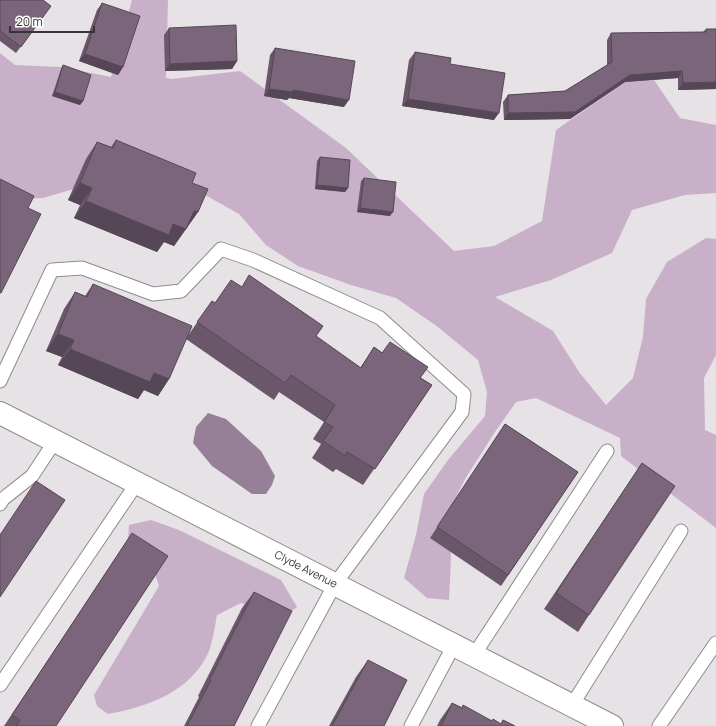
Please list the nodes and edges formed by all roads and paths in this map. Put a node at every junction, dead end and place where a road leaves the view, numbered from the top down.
1 (0, 381) edge
2 (0, 413) edge
3 (55, 441) junction
4 (607, 451) dead end
5 (137, 483) junction
6 (0, 504) edge
7 (681, 530) dead end
8 (335, 584) junction
9 (716, 643) edge
10 (454, 645) junction
11 (474, 655) junction
12 (0, 685) edge
13 (572, 705) junction
14 (258, 726) edge
15 (410, 726) edge
16 (612, 726) edge
17 (659, 726) edge

1 - 8 lane
2 - 3 street, Clyde Avenue
3 - 5 street, Clyde Avenue
3 - 6 lane
4 - 11 lane
5 - 8 street, Clyde Avenue
5 - 12 lane
7 - 13 lane
8 - 10 street, Clyde Avenue
8 - 14 lane
9 - 17 lane
10 - 11 street, Clyde Avenue
10 - 15 lane
11 - 13 street, Clyde Avenue
13 - 16 street, Clyde Avenue

